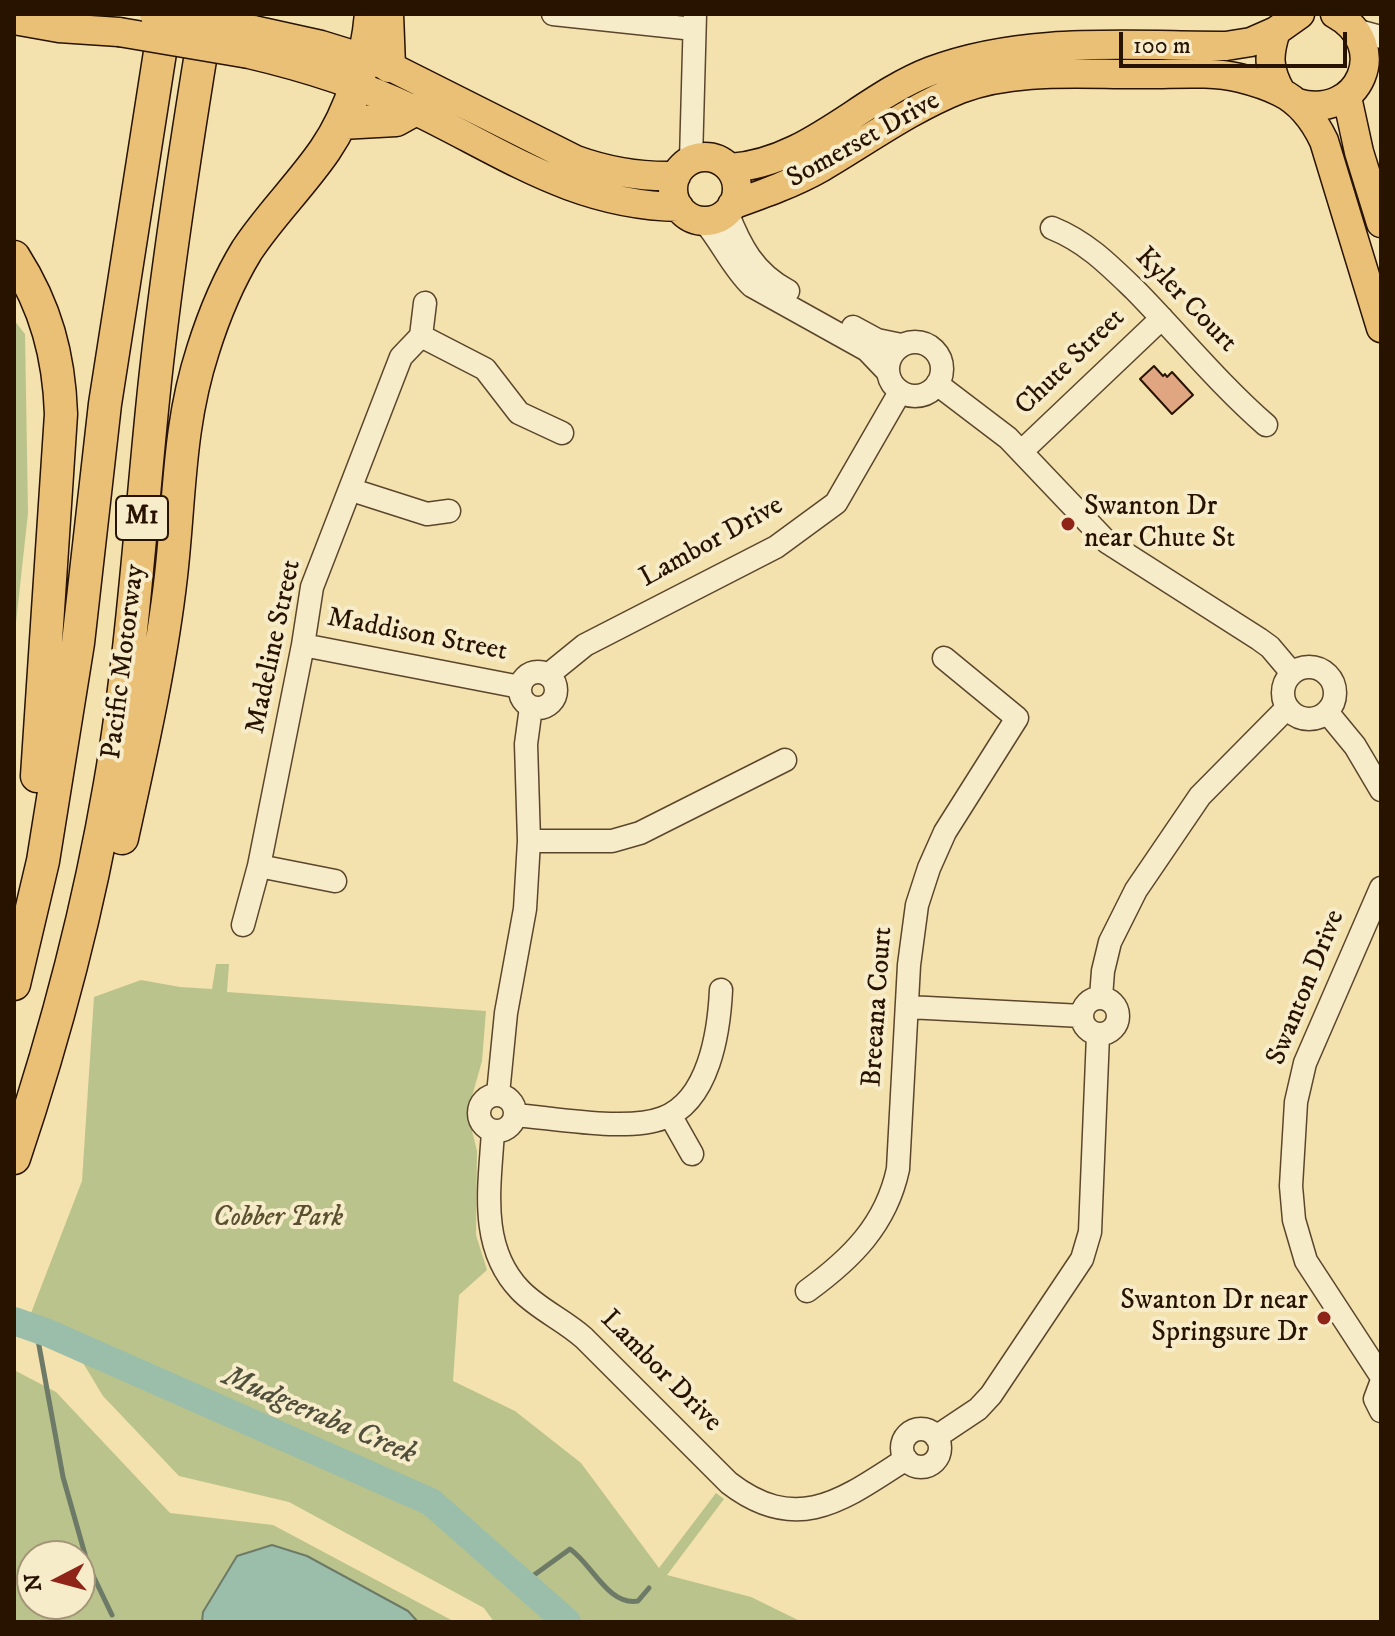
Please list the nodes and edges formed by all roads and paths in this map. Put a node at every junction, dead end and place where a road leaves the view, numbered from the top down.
1 (154, 14) edge
2 (166, 14) edge
3 (208, 14) edge
4 (371, 14) edge
5 (387, 14) edge
6 (553, 14) edge
7 (1290, 19) edge
8 (14, 20) edge
9 (695, 22) edge
10 (1357, 27) edge
11 (251, 42) junction
12 (1372, 67) edge
13 (369, 69) junction
14 (1289, 97) junction
15 (1347, 97) junction
16 (414, 110) junction
17 (341, 123) junction
18 (684, 168) junction
19 (730, 168) junction
20 (711, 211) junction
21 (1381, 223) edge
22 (1052, 228) dead end
23 (14, 257) edge
24 (425, 303) dead end
25 (1162, 318) junction
26 (1381, 328) edge
27 (421, 336) junction
28 (901, 345) junction
29 (888, 372) junction
30 (937, 384) junction
31 (900, 392) junction
32 (1266, 425) dead end
33 (562, 433) dead end
34 (1022, 451) junction
35 (352, 490) junction
36 (449, 511) dead end
37 (303, 645) junction
38 (944, 658) dead end
39 (1292, 673) junction
40 (548, 675) junction
41 (520, 687) junction
42 (531, 707) junction
43 (1287, 708) junction
44 (1327, 712) junction
45 (785, 760) dead end
46 (1381, 790) edge
47 (529, 841) junction
48 (43, 861) junction
49 (259, 866) junction
50 (335, 881) dead end
51 (1381, 888) edge
52 (243, 925) dead end
53 (14, 984) edge
54 (721, 990) dead end
55 (1101, 997) junction
56 (908, 1007) junction
57 (1082, 1016) junction
58 (58, 1018) junction
59 (1098, 1035) junction
60 (498, 1094) junction
61 (515, 1115) junction
62 (670, 1115) junction
63 (493, 1131) junction
64 (692, 1154) dead end
65 (14, 1158) edge
66 (807, 1291) dead end
67 (1381, 1376) edge
68 (1381, 1383) edge
69 (1381, 1411) edge

1 - 11 main road, bridge
2 - 48 highway, Pacific Motorway / M1
3 - 58 highway, Pacific Motorway / M1
4 - 13 highway
5 - 13 highway
6 - 9 street
7 - 14 main road, Somerset Drive
7 - 19 main road, Somerset Drive
8 - 11 main road, bridge
9 - 18 street
10 - 12 main road
11 - 13 main road
12 - 15 main road
13 - 16 main road, Somerset Drive
13 - 17 highway
13 - 18 main road, Somerset Drive
14 - 15 main road, Somerset Drive
14 - 20 main road, Somerset Drive
14 - 26 main road, Somerset Drive
15 - 21 main road
16 - 17 highway
16 - 20 main road, Somerset Drive
17 - 58 highway
18 - 19 main road, Somerset Drive
18 - 20 main road
19 - 20 main road
20 - 28 street
20 - 29 street
22 - 25 street, Kyler Court
23 - 48 highway
24 - 27 street
25 - 32 street, Kyler Court
25 - 34 street, Chute Street
27 - 33 street
27 - 35 street, Madeline Street
28 - 29 street
28 - 30 street
29 - 31 street
30 - 31 street
30 - 34 street
31 - 40 street, Lambor Drive
34 - 39 street
35 - 36 street
35 - 37 street, Madeline Street
37 - 41 street, Maddison Street
37 - 49 street, Madeline Street
38 - 56 street, Breeana Court
39 - 43 street
39 - 44 street
40 - 41 street, Lambor Drive
40 - 42 street
41 - 42 street
42 - 47 street, Lambor Drive
43 - 44 street
43 - 55 street, Lambor Drive
44 - 46 street
45 - 47 street
47 - 60 street, Lambor Drive
48 - 53 highway, Pacific Motorway / M1
49 - 50 street
49 - 52 street, Madeline Street
51 - 67 street, Swanton Drive
54 - 62 street
55 - 57 street
55 - 59 street, Lambor Drive
56 - 57 street
56 - 66 street, Breeana Court
57 - 59 street
58 - 65 highway, Pacific Motorway / M1
59 - 63 street, Lambor Drive
60 - 61 street
60 - 63 street, Lambor Drive
61 - 62 street
61 - 63 street
62 - 64 street
68 - 69 street

